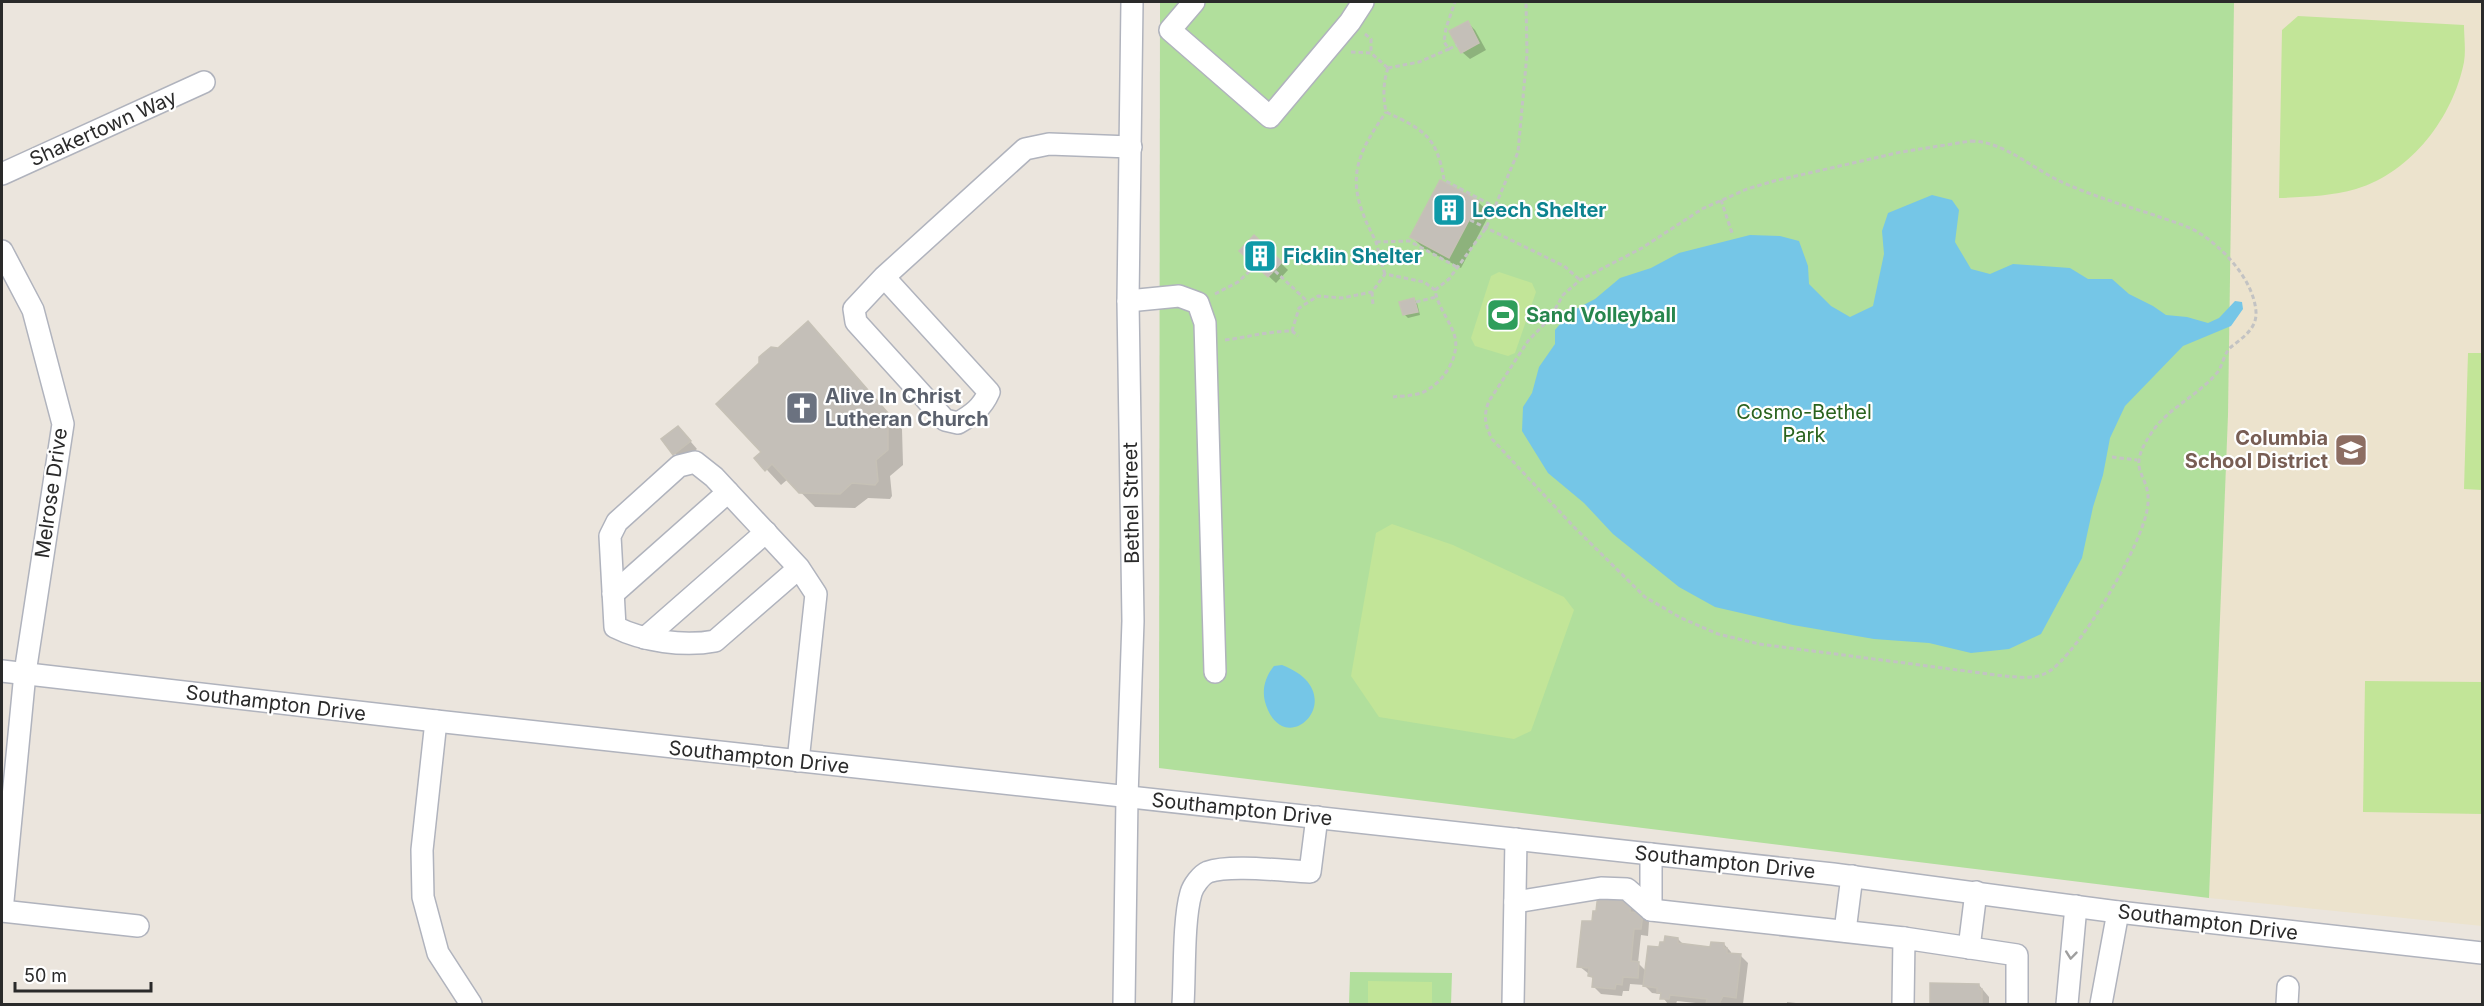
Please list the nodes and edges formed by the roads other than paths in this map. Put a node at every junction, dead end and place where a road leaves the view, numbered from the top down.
1 (1132, 2) edge
2 (1194, 2) edge
3 (1363, 2) edge
4 (204, 82) dead end
5 (1131, 147) junction
6 (2, 174) edge
7 (2, 251) edge
8 (884, 277) junction
9 (1128, 301) junction
10 (728, 492) junction
11 (766, 532) junction
12 (799, 568) junction
13 (613, 594) junction
14 (645, 638) junction
15 (2, 670) edge
16 (1215, 672) dead end
17 (25, 673) junction
18 (436, 721) junction
19 (798, 761) junction
20 (1127, 797) junction
21 (1317, 817) junction
22 (1516, 839) junction
23 (1651, 854) junction
24 (1852, 876) junction
25 (1976, 892) junction
26 (1515, 902) junction
27 (2076, 906) junction
28 (1651, 910) junction
29 (2, 911) edge
30 (2118, 912) junction
31 (138, 926) dead end
32 (1845, 931) junction
33 (1904, 938) junction
34 (1969, 948) junction
35 (2482, 953) edge
36 (471, 1005) edge
37 (1124, 1005) edge
38 (1184, 1005) edge
39 (1513, 1005) edge
40 (1903, 1005) edge
41 (2017, 1005) edge
42 (2067, 1005) edge
43 (2101, 1005) edge

1 - 5 street, Bethel Street
2 - 3 street
4 - 6 street, Shakertown Way
5 - 8 street
5 - 9 street, Bethel Street
7 - 17 street, Melrose Drive
8 - 8 street
9 - 16 street
9 - 20 street, Bethel Street
10 - 11 street
10 - 13 street
10 - 13 street
11 - 12 street
11 - 14 street
12 - 14 street
12 - 19 street
13 - 14 street
15 - 17 street, Southampton Drive
17 - 18 street, Southampton Drive
17 - 29 street, Melrose Drive
18 - 19 street, Southampton Drive
18 - 36 street
19 - 20 street, Southampton Drive
20 - 21 street, Southampton Drive
20 - 37 street, Bethel Street
21 - 22 street, Southampton Drive
21 - 38 street
22 - 23 street, Southampton Drive
22 - 26 street
23 - 24 street, Southampton Drive
23 - 28 street
24 - 25 street, Southampton Drive
24 - 32 street
25 - 27 street, Southampton Drive
25 - 34 street
26 - 28 street
26 - 39 street
27 - 30 street, Southampton Drive
27 -> 42 street
28 - 32 street
29 - 31 street
30 - 35 street, Southampton Drive
30 - 43 street
32 - 33 street
33 - 34 street
33 - 40 street
34 - 41 street

